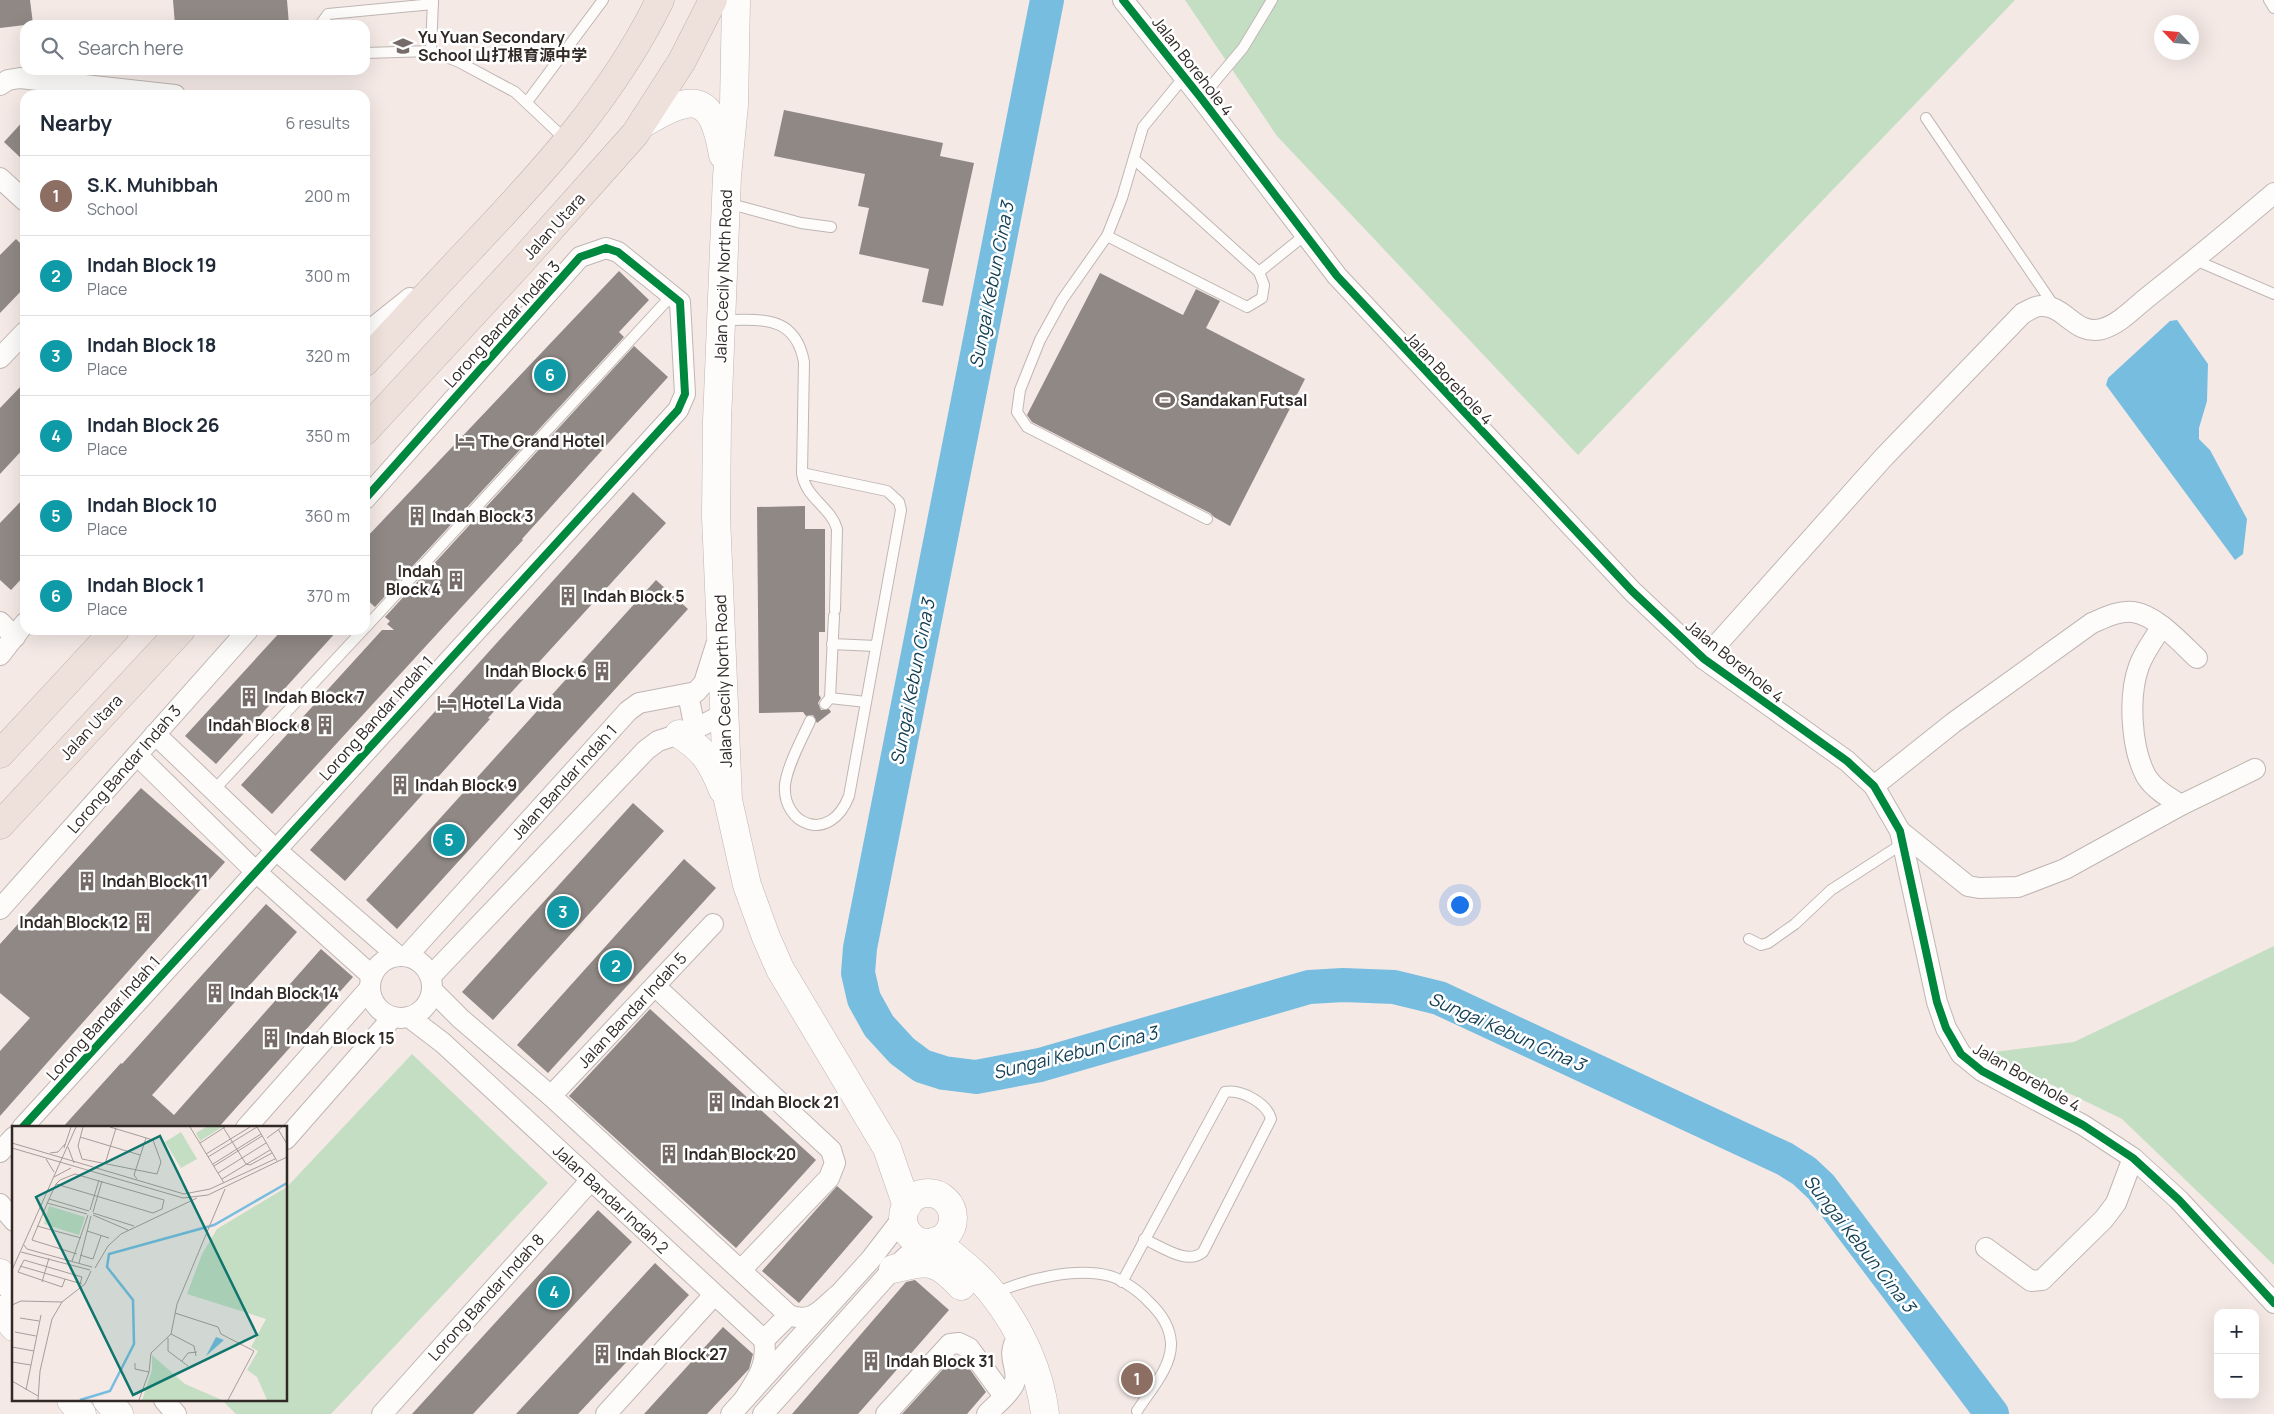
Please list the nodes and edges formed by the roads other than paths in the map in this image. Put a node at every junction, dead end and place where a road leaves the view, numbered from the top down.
1 (603, 0) edge
2 (660, 0) edge
3 (713, 0) edge
4 (736, 0) edge
5 (1123, 0) edge
6 (1272, 0) edge
7 (2268, 0) edge
8 (433, 2) edge
9 (2274, 8) edge
10 (324, 20) edge
11 (431, 51) junction
12 (370, 53) edge
13 (1184, 77) junction
14 (0, 85) edge
15 (129, 90) edge
16 (1201, 98) junction
17 (527, 102) junction
18 (1926, 118) dead end
19 (642, 124) junction
20 (567, 140) junction
21 (1134, 159) junction
22 (0, 178) edge
23 (726, 189) junction
24 (2274, 194) edge
25 (20, 196) edge
26 (831, 227) dead end
27 (1304, 235) junction
28 (1107, 236) junction
29 (463, 257) junction
30 (2195, 260) junction
31 (1259, 272) junction
32 (2274, 294) edge
33 (676, 298) junction
34 (2056, 309) junction
35 (721, 320) junction
36 (370, 330) edge
37 (20, 337) edge
38 (370, 357) edge
39 (0, 358) edge
40 (370, 426) edge
41 (802, 473) junction
42 (370, 493) edge
43 (1207, 519) dead end
44 (0, 622) edge
45 (370, 623) edge
46 (2162, 626) junction
47 (20, 630) edge
48 (721, 630) junction
49 (110, 635) edge
50 (176, 635) edge
51 (244, 635) edge
52 (358, 635) edge
53 (832, 644) junction
54 (876, 646) junction
55 (0, 655) edge
56 (2197, 658) dead end
57 (1704, 659) junction
58 (688, 694) junction
59 (866, 702) junction
60 (724, 714) junction
61 (810, 721) dead end
62 (687, 731) junction
63 (155, 734) junction
64 (0, 754) edge
65 (137, 755) junction
66 (2255, 770) dead end
67 (1874, 786) junction
68 (214, 790) junction
69 (728, 800) junction
70 (2181, 806) junction
71 (0, 825) edge
72 (1901, 838) junction
73 (275, 849) junction
74 (255, 872) junction
75 (0, 909) edge
76 (712, 924) dead end
77 (1749, 939) dead end
78 (402, 956) junction
79 (371, 982) junction
80 (431, 983) junction
81 (656, 987) junction
82 (401, 1017) junction
83 (552, 1096) junction
84 (24, 1126) edge
85 (248, 1126) edge
86 (288, 1137) edge
87 (12, 1139) edge
88 (0, 1152) edge
89 (2133, 1158) junction
90 (591, 1180) junction
91 (0, 1204) edge
92 (912, 1205) junction
93 (12, 1219) edge
94 (937, 1236) junction
95 (1144, 1239) junction
96 (1986, 1248) dead end
97 (893, 1269) junction
98 (741, 1270) junction
99 (0, 1273) edge
100 (1122, 1282) junction
101 (12, 1287) edge
102 (991, 1292) junction
103 (714, 1295) junction
104 (838, 1295) junction
105 (2274, 1302) edge
106 (0, 1310) edge
107 (789, 1316) junction
108 (12, 1325) edge
109 (1016, 1330) junction
110 (764, 1340) junction
111 (1004, 1396) junction
112 (745, 1398) junction
113 (73, 1402) edge
114 (109, 1402) edge
115 (166, 1402) edge
116 (1137, 1411) dead end
117 (82, 1414) edge
118 (118, 1414) edge
119 (176, 1414) edge
120 (382, 1414) edge
121 (606, 1414) edge
122 (731, 1414) edge
123 (764, 1414) edge
124 (886, 1414) edge
125 (987, 1414) edge
126 (1045, 1414) edge

1 - 17 lane
2 - 20 highway
3 - 19 highway, Jalan Utara
4 - 23 main road, Jalan Cecily North Road
5 - 13 street, Jalan Borehole 4
6 - 16 lane
7 - 9 lane
8 - 10 lane
8 - 11 lane
11 - 12 lane
11 - 17 lane
13 - 16 street, Jalan Borehole 4
13 - 21 lane
14 - 15 street
16 - 27 street, Jalan Borehole 4
17 - 20 lane
18 - 34 lane
19 - 23 main road, Jalan Cecily North Road
19 - 40 highway, Jalan Utara
20 - 29 highway
21 - 28 lane
21 - 31 lane
22 - 25 street
23 - 26 lane
23 - 35 main road, Jalan Cecily North Road
24 - 30 street
27 - 31 lane
27 - 57 street, Jalan Borehole 4
28 - 31 lane
28 - 43 lane
29 - 36 street
29 - 38 highway
30 - 32 lane
30 - 34 street
33 - 42 street, Lorong Bandar Indah 3
33 - 45 lane
33 - 73 street, Lorong Bandar Indah 1
34 - 57 street
35 - 41 lane
35 - 48 main road, Jalan Cecily North Road
37 - 39 street
41 - 53 lane
41 - 54 lane
44 - 47 street
46 - 56 street
46 - 67 street
46 - 70 street
47 - 55 street
48 - 58 street
48 - 60 main road, Jalan Cecily North Road
49 - 64 highway
50 - 71 highway, Jalan Utara
51 - 63 street, Lorong Bandar Indah 3
52 - 68 lane
53 - 54 lane
53 - 59 lane
54 - 59 lane
57 - 67 street, Jalan Borehole 4
58 - 62 street
58 - 78 street, Jalan Bandar Indah 1
59 - 61 lane
60 - 62 street
60 - 69 main road, Jalan Cecily North Road
62 - 69 main road
62 - 80 street
63 - 65 street, Lorong Bandar Indah 3
63 - 68 street
65 - 74 street
65 - 75 street, Lorong Bandar Indah 3
66 - 70 street
67 - 72 street, Jalan Borehole 4
68 - 73 street
69 - 92 main road, Jalan Cecily North Road
70 - 72 street
72 - 77 lane
72 - 89 street, Jalan Borehole 4
73 - 74 street, Lorong Bandar Indah 1
73 - 78 street
74 - 79 street
74 - 84 street, Lorong Bandar Indah 1
76 - 81 street, Jalan Bandar Indah 5
78 - 79 street
78 - 80 street
79 - 82 street
79 - 85 street
80 - 82 street
80 - 83 street
81 - 83 street, Jalan Bandar Indah 5
81 - 98 street
82 - 86 street
82 - 90 street, Jalan Bandar Indah 2
83 - 98 street
87 - 88 street
89 - 96 street
89 - 105 street, Jalan Borehole 4
90 - 103 street, Jalan Bandar Indah 2
90 - 120 street, Lorong Bandar Indah 8
91 - 93 street
92 - 94 main road, Jalan Cecily North Road
92 - 94 main road
92 - 104 street
94 - 97 street
94 - 102 main road
95 - 95 lane
95 - 100 lane
97 - 109 main road
97 - 123 street
98 - 107 street
99 - 101 main road
100 - 102 lane
100 - 116 lane
102 - 109 main road
103 - 110 street, Jalan Bandar Indah 2
103 - 121 street
104 - 107 street
104 - 112 street
106 - 108 main road
107 - 110 street
109 - 111 street
109 - 126 main road
110 - 112 street
111 - 124 street
111 - 125 street
112 - 122 street
113 - 117 main road
114 - 118 main road
115 - 119 street

